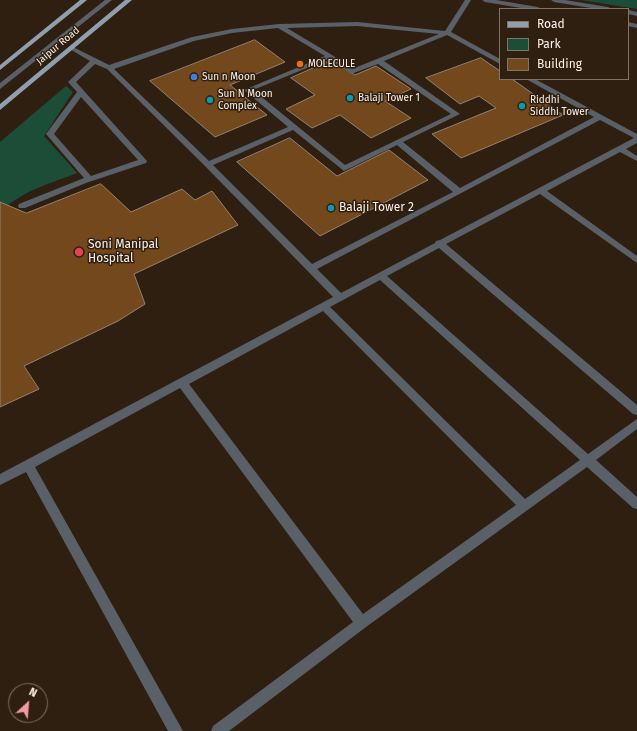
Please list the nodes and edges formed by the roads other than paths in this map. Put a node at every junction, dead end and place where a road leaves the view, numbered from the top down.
1 (84, 0) edge
2 (108, 0) edge
3 (128, 0) edge
4 (468, 0) edge
5 (485, 0) edge
6 (554, 0) edge
7 (532, 8) edge
8 (602, 8) edge
9 (279, 26) junction
10 (447, 33) junction
11 (71, 48) junction
12 (330, 56) junction
13 (94, 61) junction
14 (379, 61) junction
15 (499, 61) edge
16 (0, 68) edge
17 (109, 68) junction
18 (532, 80) edge
19 (0, 87) edge
20 (81, 92) junction
21 (0, 108) edge
22 (600, 117) junction
23 (294, 128) junction
24 (637, 138) edge
25 (398, 142) junction
26 (620, 149) junction
27 (637, 159) edge
28 (208, 164) junction
29 (89, 180) junction
30 (540, 190) junction
31 (459, 192) junction
32 (22, 206) dead end
33 (439, 243) junction
34 (637, 260) edge
35 (311, 268) junction
36 (380, 275) junction
37 (339, 297) junction
38 (323, 306) junction
39 (182, 383) junction
40 (637, 411) edge
41 (637, 423) edge
42 (588, 460) junction
43 (28, 465) junction
44 (0, 480) edge
45 (637, 504) edge
46 (525, 506) junction
47 (362, 623) junction
48 (176, 731) edge
49 (218, 731) edge

1 - 16 main road
2 - 19 street
3 - 11 main road, Jaipur Road
4 - 10 street
5 - 7 street
6 - 8 street
9 - 10 street
9 - 12 street
9 - 17 street
10 - 14 street
10 - 15 street
11 - 13 street
11 - 21 main road, Jaipur Road
12 - 14 street
12 - 23 street
13 - 17 street
13 - 20 street
14 - 25 street
17 - 28 street
18 - 22 street
20 - 29 street
20 - 29 street
22 - 24 street
22 - 31 street
23 - 25 street
23 - 28 street
24 - 26 street
25 - 31 street
26 - 27 street
26 - 30 street
28 - 35 street
29 - 32 street
30 - 33 street
30 - 34 street
31 - 35 street
33 - 36 street
33 - 40 street
35 - 37 street
36 - 37 street
36 - 42 street
37 - 38 street
38 - 39 street
38 - 46 street
39 - 43 street
39 - 47 street
41 - 42 street
42 - 45 street
42 - 46 street
43 - 44 street
43 - 48 street
46 - 47 street
47 - 49 street

